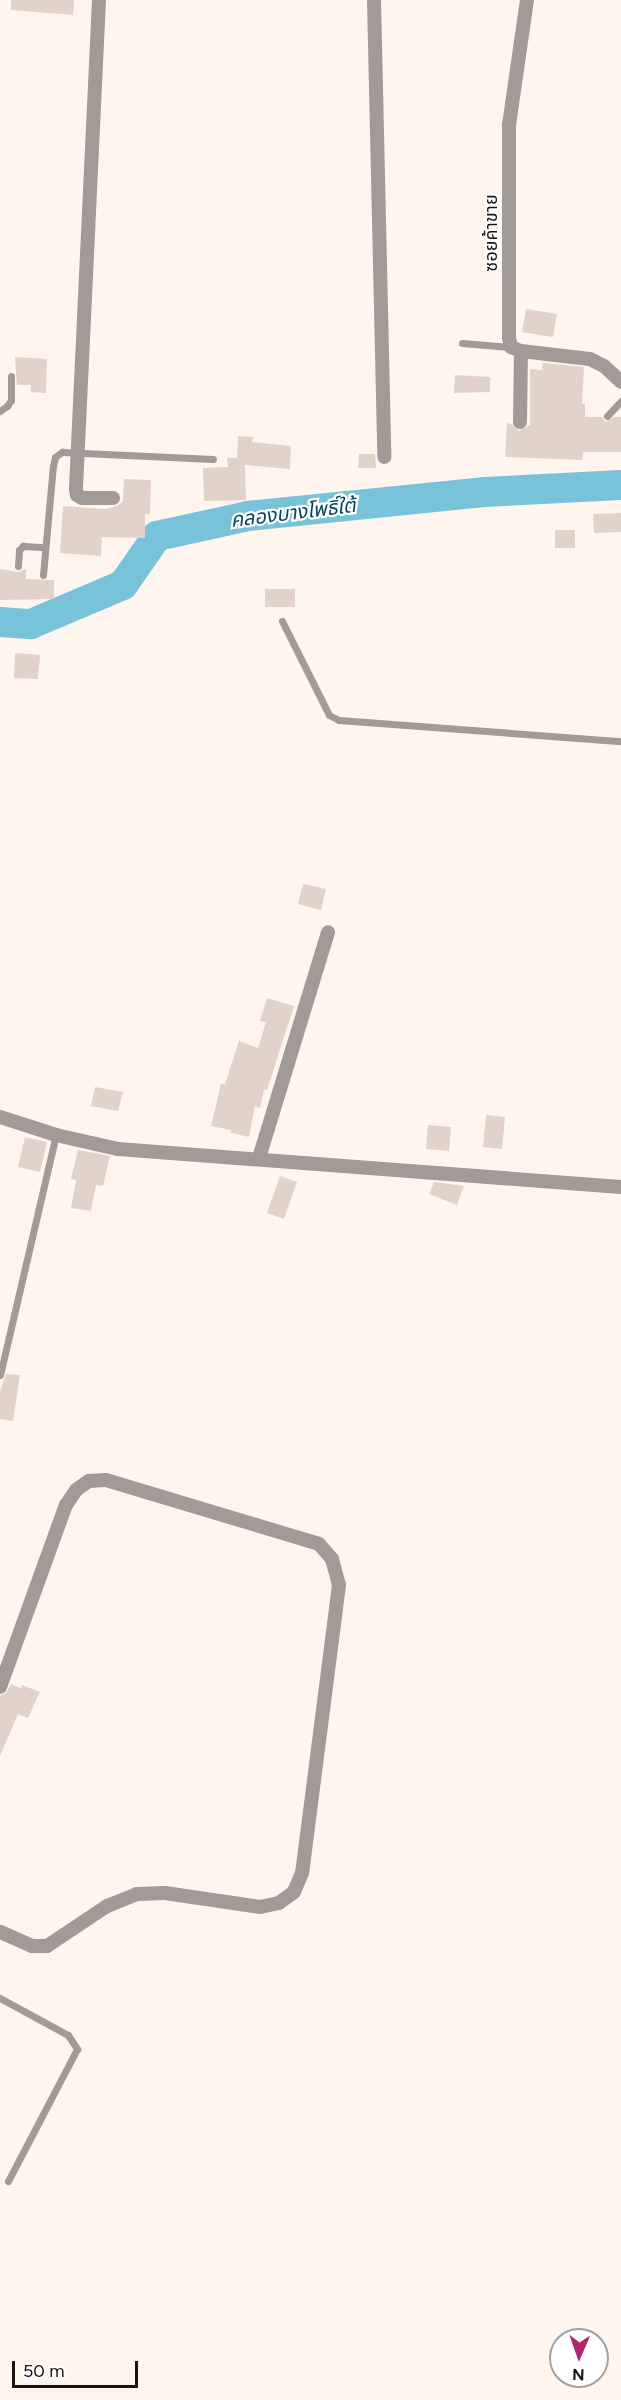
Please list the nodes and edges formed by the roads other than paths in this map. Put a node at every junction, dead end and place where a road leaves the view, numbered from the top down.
1 (99, 0) edge
2 (374, 0) edge
3 (527, 0) edge
4 (462, 343) dead end
5 (516, 349) junction
6 (11, 376) dead end
7 (621, 382) edge
8 (621, 401) edge
9 (0, 411) edge
10 (607, 416) dead end
11 (520, 422) dead end
12 (78, 452) junction
13 (384, 457) dead end
14 (213, 459) dead end
15 (113, 498) dead end
16 (45, 547) junction
17 (18, 566) dead end
18 (43, 575) dead end
19 (282, 621) dead end
20 (621, 741) edge
21 (328, 932) dead end
22 (0, 1117) edge
23 (56, 1136) junction
24 (259, 1158) junction
25 (621, 1187) edge
26 (0, 1375) edge
27 (0, 1687) edge
28 (0, 1932) edge
29 (0, 1998) edge
30 (8, 2181) dead end

1 - 12 street
2 - 13 street
3 - 5 street, ซอยค้าขาย
4 - 5 lane
5 - 7 street
5 - 11 street, ซอยค้าขาย
6 - 9 lane
8 - 10 lane
12 - 14 lane
12 - 15 street
12 - 16 lane
16 - 17 lane
16 - 18 lane
19 - 20 lane
21 - 24 street
22 - 23 street
23 - 24 street
23 - 26 lane
24 - 25 street
27 - 28 street
29 - 30 lane

